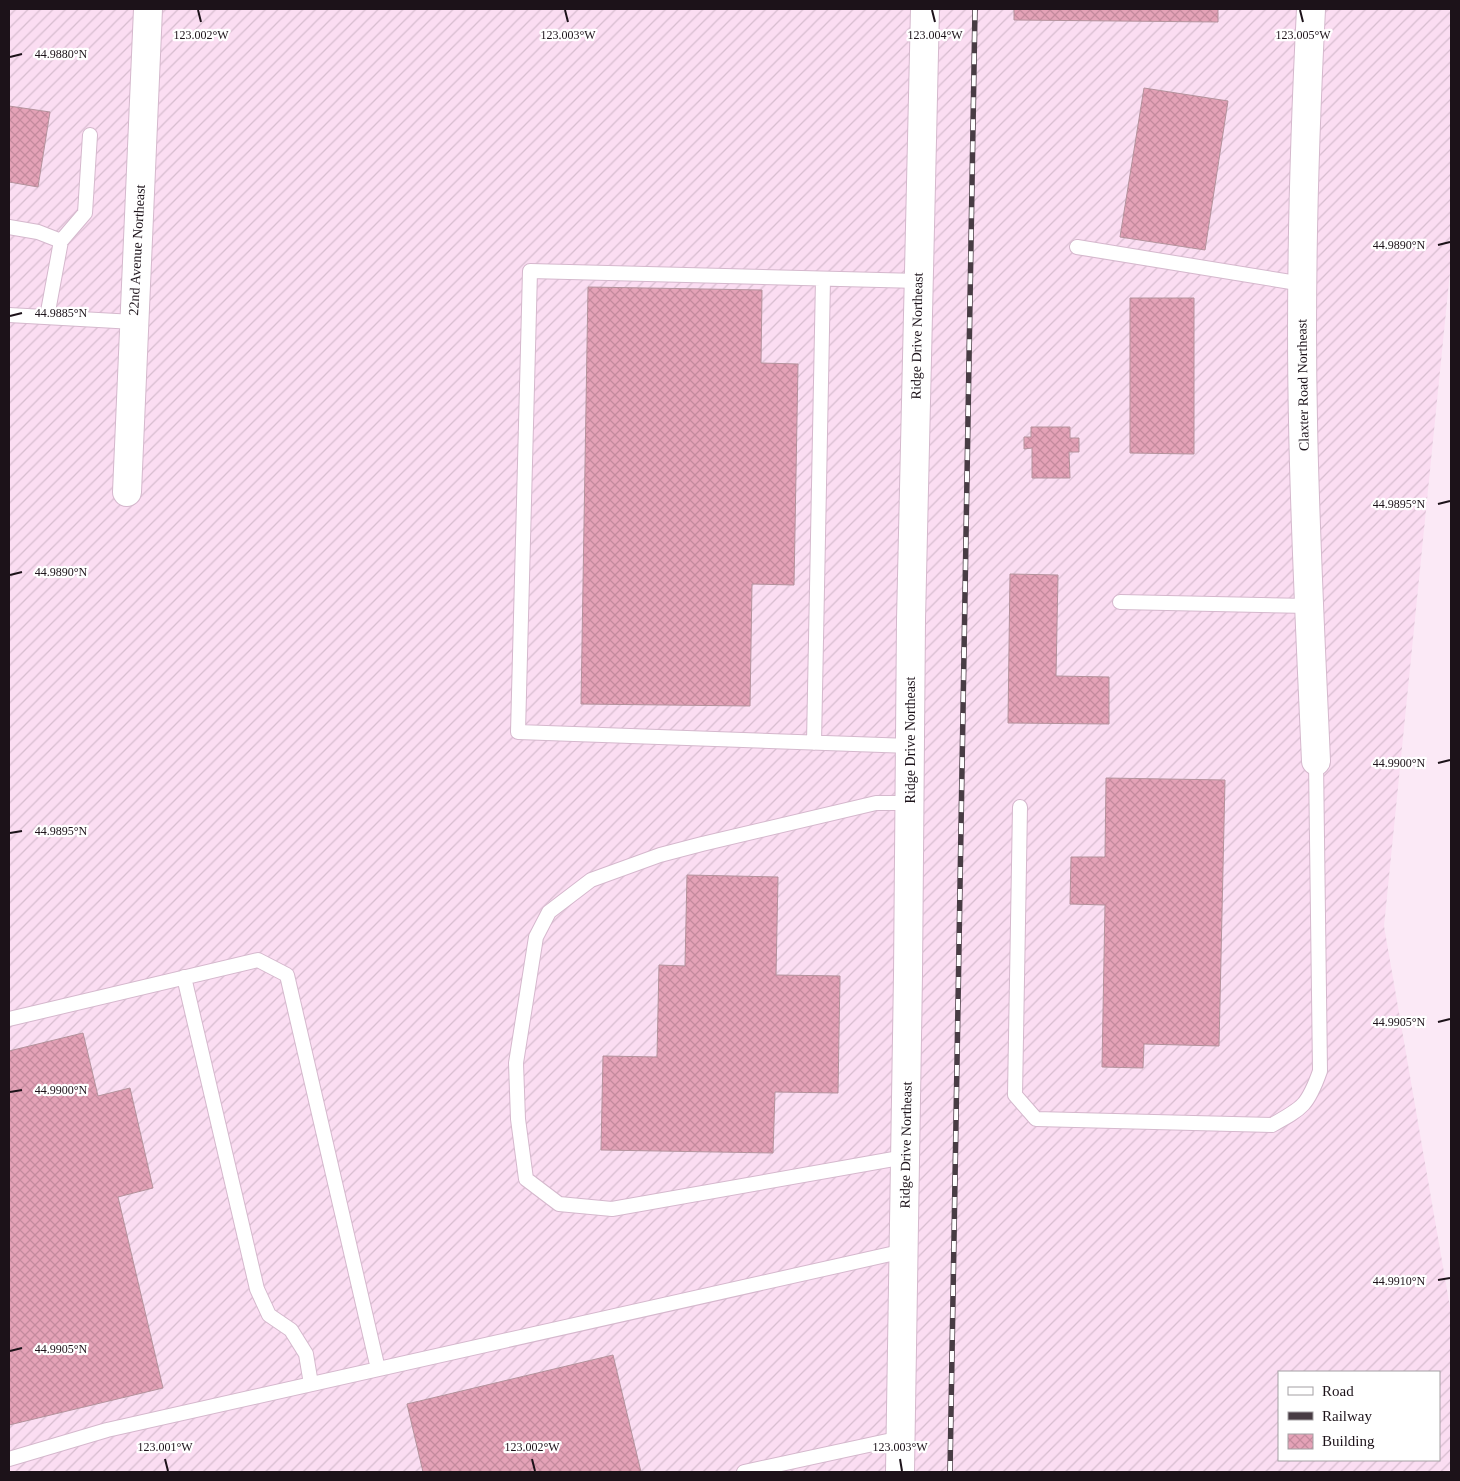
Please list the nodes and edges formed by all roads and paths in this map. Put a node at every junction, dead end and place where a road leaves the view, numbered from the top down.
1 (148, 9) edge
2 (925, 9) edge
3 (1311, 9) edge
4 (90, 135) dead end
5 (9, 227) edge
6 (61, 241) junction
7 (1077, 248) dead end
8 (823, 279) junction
9 (919, 281) junction
10 (1303, 284) junction
11 (9, 315) edge
12 (47, 317) junction
13 (134, 322) junction
14 (127, 492) dead end
15 (1120, 602) dead end
16 (1309, 606) junction
17 (814, 743) junction
18 (910, 746) junction
19 (1316, 761) joint
20 (910, 803) junction
21 (1020, 807) dead end
22 (184, 978) junction
23 (9, 1019) edge
24 (905, 1157) junction
25 (904, 1251) junction
26 (378, 1369) junction
27 (311, 1384) junction
28 (901, 1438) junction
29 (9, 1459) edge
30 (744, 1472) edge
31 (900, 1472) edge

1 - 13 street, 22nd Avenue Northeast
2 - 9 street, Ridge Drive Northeast
3 - 10 street, Claxter Road Northeast
4 - 6 lane
5 - 6 lane
6 - 12 lane
7 - 10 lane
8 - 9 lane
8 - 17 lane
8 - 17 lane
9 - 18 street, Ridge Drive Northeast
10 - 16 street, Claxter Road Northeast
11 - 12 lane
12 - 13 lane
13 - 14 street, 22nd Avenue Northeast
15 - 16 lane
16 - 19 street, Claxter Road Northeast
17 - 18 lane
18 - 20 street, Ridge Drive Northeast
19 - 21 lane
20 - 24 street, Ridge Drive Northeast
20 - 24 lane
22 - 23 lane
22 - 26 lane
22 - 27 lane
24 - 25 street, Ridge Drive Northeast
25 - 26 lane
25 - 28 street, Ridge Drive Northeast
26 - 27 lane
27 - 29 lane
28 - 30 lane
28 - 31 street, Ridge Drive Northeast

